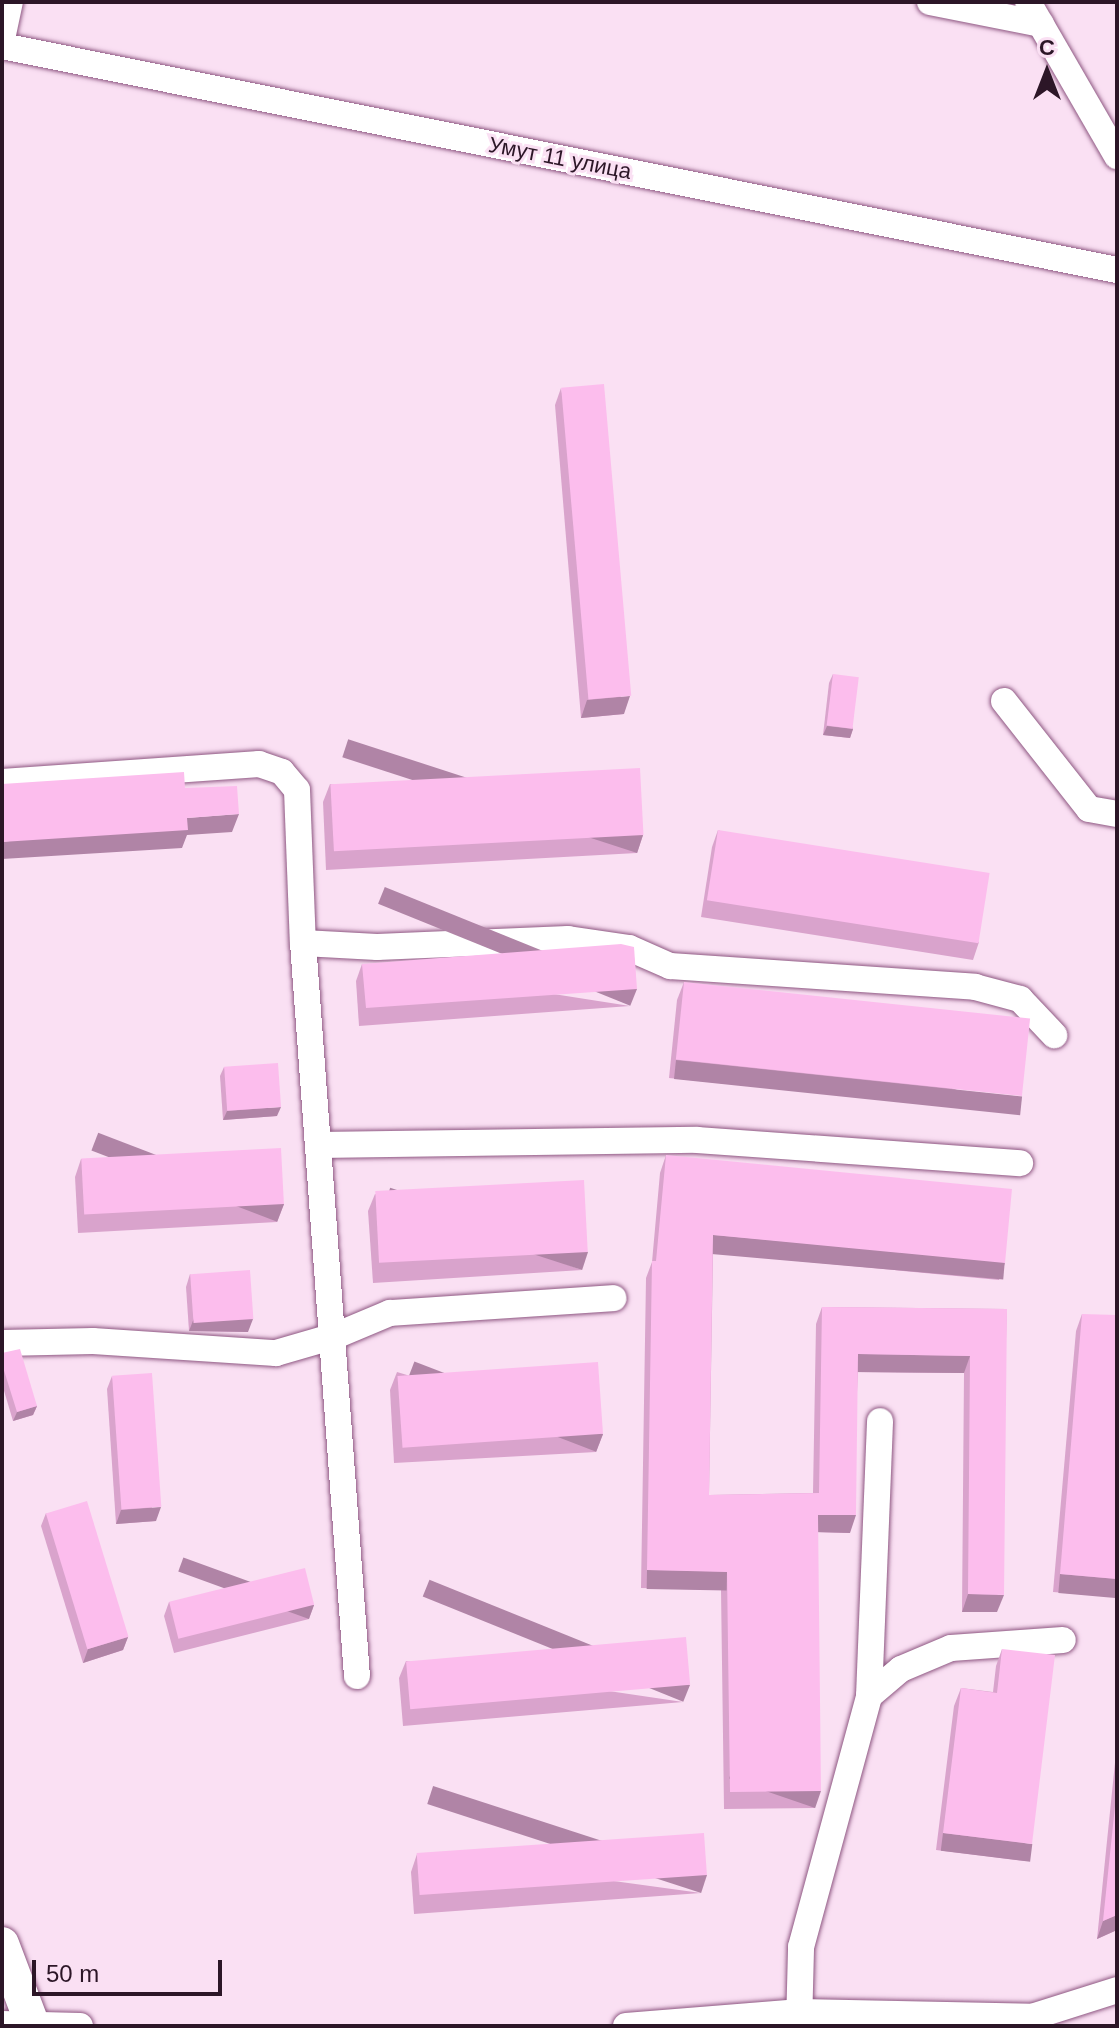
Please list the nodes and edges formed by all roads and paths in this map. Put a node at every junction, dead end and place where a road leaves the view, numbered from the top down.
1 (10, 2) edge
2 (930, 2) edge
3 (1034, 13) edge
4 (2, 39) edge
5 (2, 46) edge
6 (1117, 156) edge
7 (1117, 270) edge
8 (1004, 701) dead end
9 (2, 782) edge
10 (1117, 814) edge
11 (303, 943) junction
12 (1054, 1035) dead end
13 (318, 1145) junction
14 (1020, 1163) dead end
15 (613, 1298) dead end
16 (335, 1336) junction
17 (2, 1343) edge
18 (880, 1421) dead end
19 (1063, 1640) dead end
20 (357, 1676) dead end
21 (869, 1696) junction
22 (2, 1944) edge
23 (1117, 1990) edge
24 (800, 2019) edge
25 (2, 2024) edge
26 (33, 2026) edge
27 (80, 2026) edge
28 (626, 2026) edge

1 - 4 street
2 - 3 street
3 - 6 street
5 - 7 street, Умут 11 улица
8 - 10 street
9 - 11 street
11 - 12 street
11 - 13 street
13 - 14 street
13 - 16 street
15 - 16 street
16 - 17 street
16 - 20 street
18 - 21 street
19 - 21 street
21 - 24 street
22 - 26 main road
23 - 24 street
24 - 28 street
25 - 26 street
26 - 27 street

